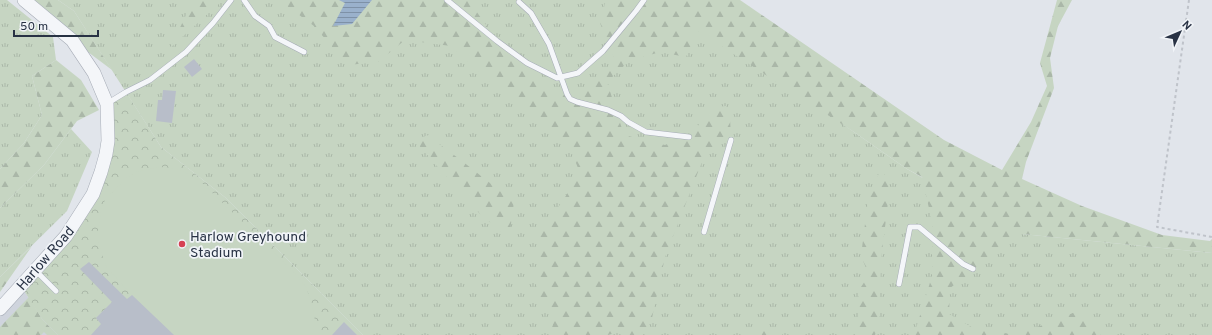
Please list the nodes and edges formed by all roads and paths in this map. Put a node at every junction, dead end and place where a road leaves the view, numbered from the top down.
1 (24, 0) edge
2 (231, 0) edge
3 (244, 0) edge
4 (447, 0) edge
5 (644, 0) edge
6 (1189, 0) edge
7 (519, 2) dead end
8 (304, 52) dead end
9 (561, 77) junction
10 (107, 104) junction
11 (689, 137) dead end
12 (731, 140) dead end
13 (704, 232) dead end
14 (1212, 237) edge
15 (973, 269) dead end
16 (36, 270) junction
17 (899, 284) dead end
18 (56, 291) dead end
19 (0, 309) edge

1 - 10 street, Harlow Road
2 - 10 lane
3 - 8 lane
4 - 9 lane
5 - 9 lane
6 - 14 path
7 - 9 lane
9 - 11 lane
10 - 16 street, Harlow Road
12 - 13 lane
15 - 17 lane
16 - 18 lane
16 - 19 street, Harlow Road

